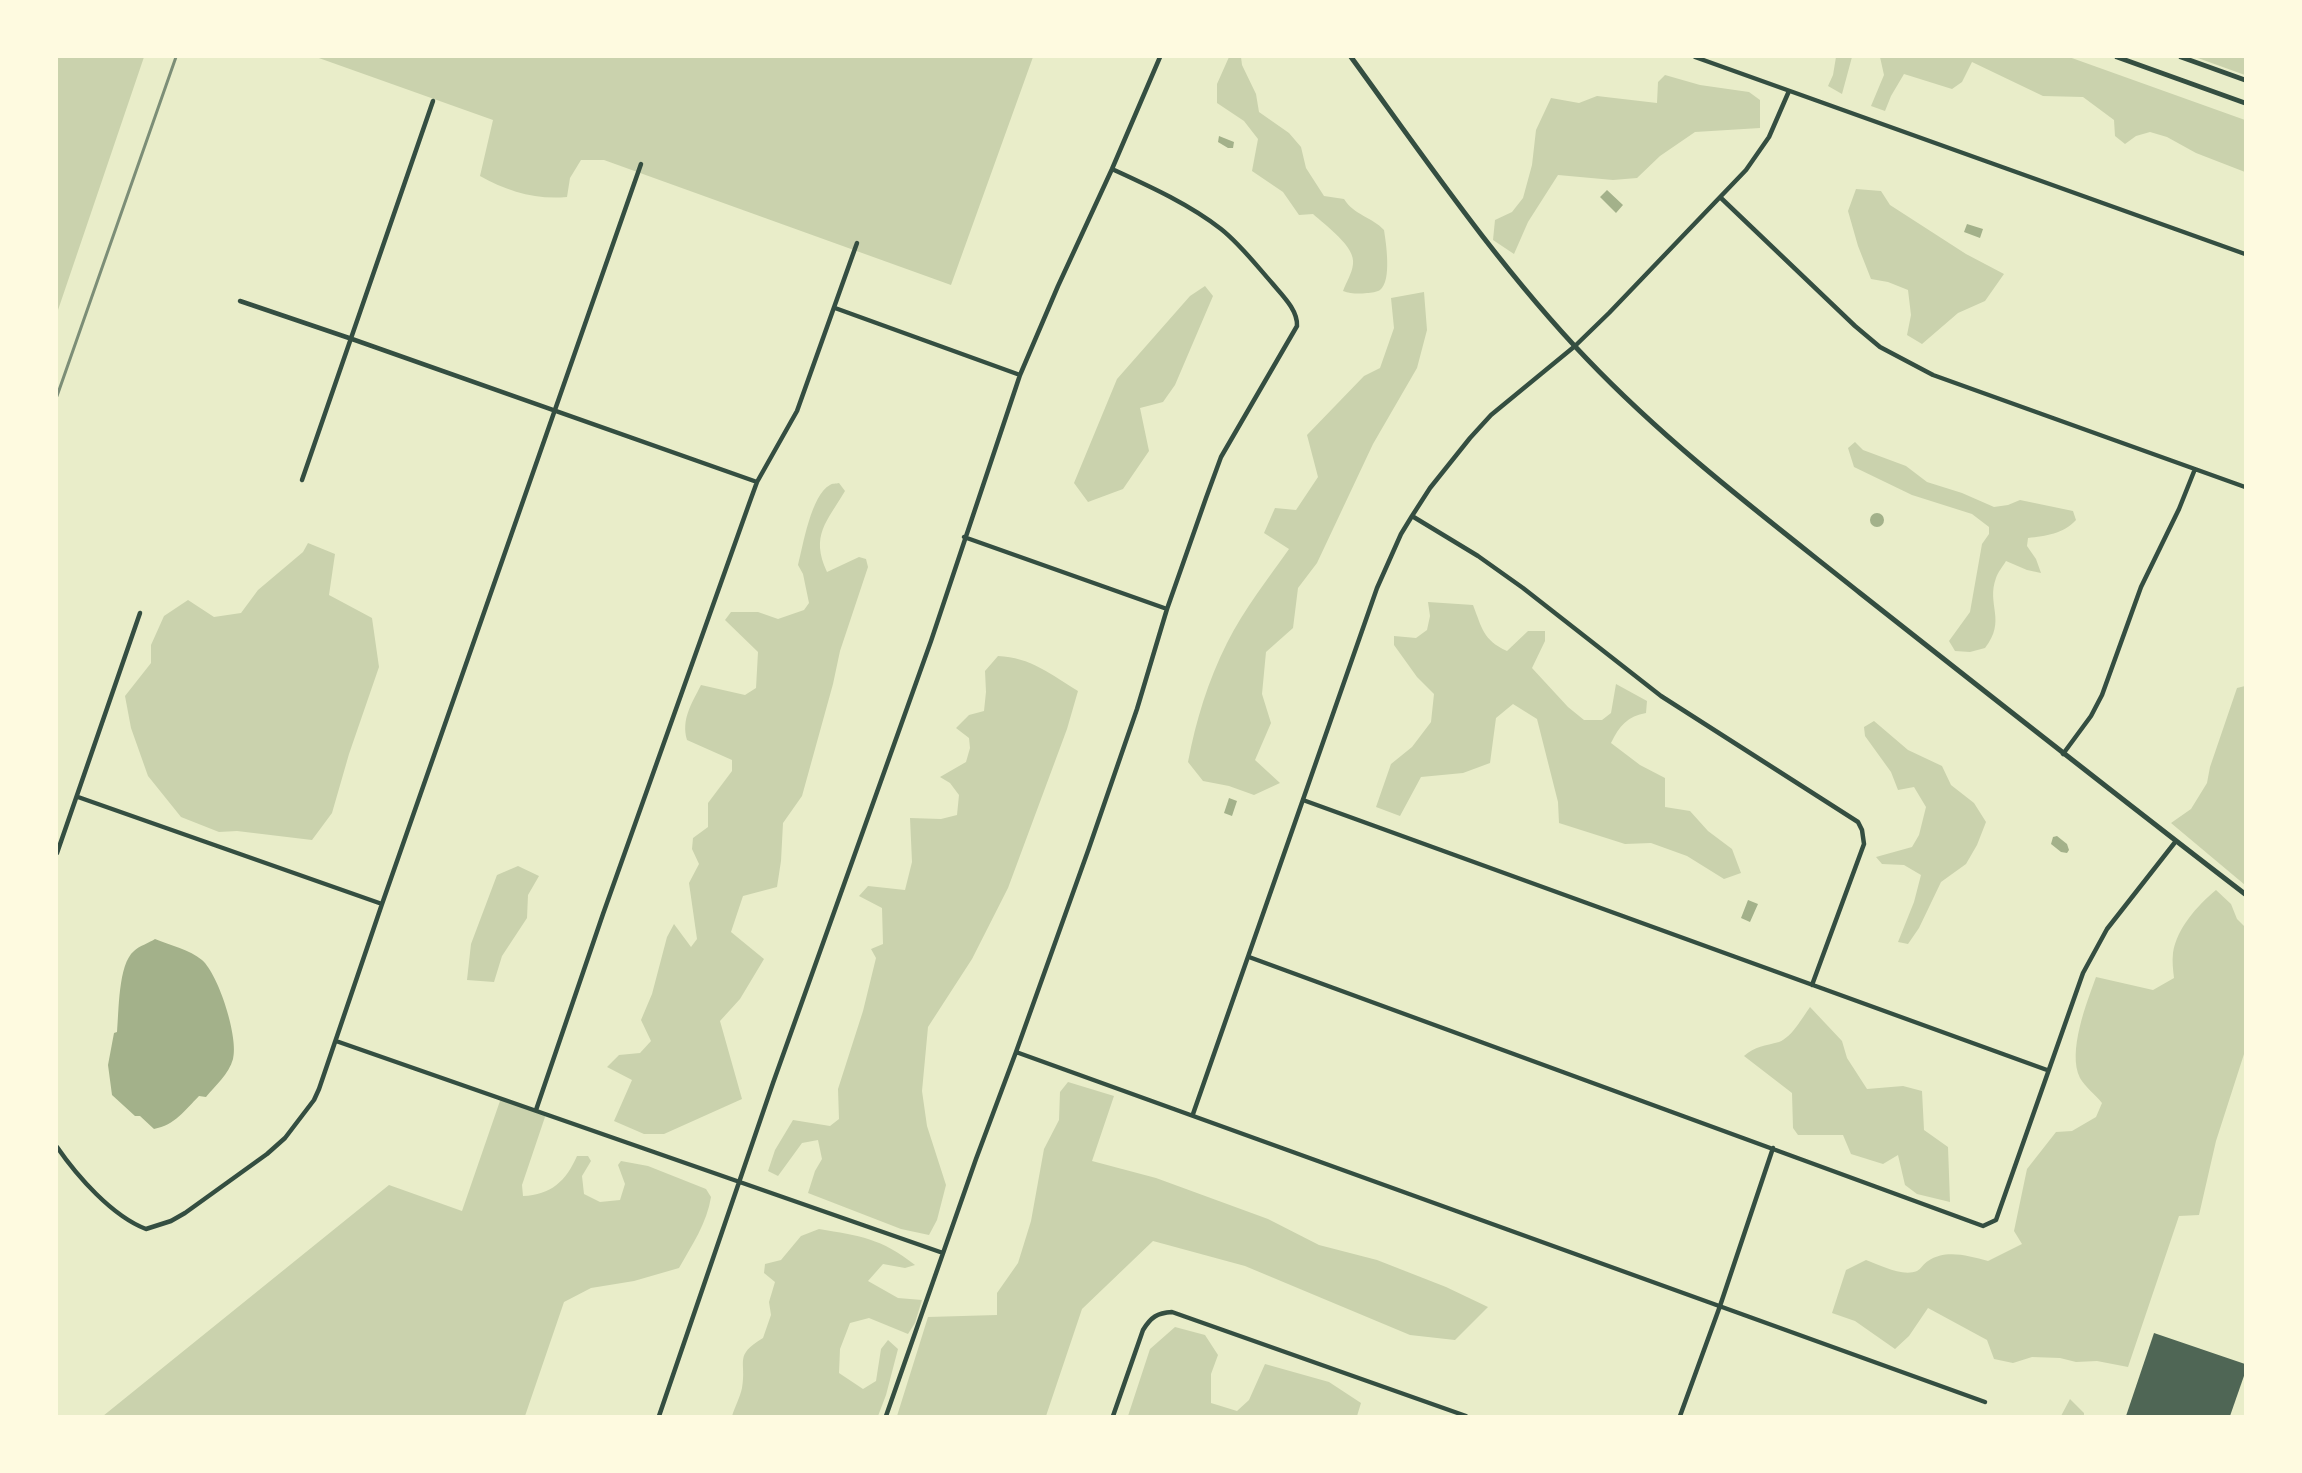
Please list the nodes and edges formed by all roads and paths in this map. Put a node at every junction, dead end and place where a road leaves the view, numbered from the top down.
1 (1160, 57) edge
2 (1351, 57) edge
3 (1695, 57) edge
4 (2116, 57) edge
5 (2181, 57) edge
6 (2245, 80) edge
7 (1789, 91) junction
8 (433, 101) dead end
9 (2245, 103) edge
10 (641, 164) dead end
11 (1112, 169) junction
12 (1721, 198) junction
13 (857, 243) dead end
14 (2245, 254) edge
15 (240, 301) dead end
16 (835, 308) junction
17 (352, 339) junction
18 (1575, 346) junction
19 (1020, 375) junction
20 (555, 411) junction
21 (2195, 469) junction
22 (302, 480) dead end
23 (757, 482) junction
24 (2245, 487) edge
25 (1412, 516) junction
26 (964, 537) junction
27 (1167, 609) junction
28 (140, 613) dead end
29 (2063, 754) junction
30 (78, 797) junction
31 (1303, 800) junction
32 (2176, 841) junction
33 (57, 853) edge
34 (2245, 894) edge
35 (382, 904) junction
36 (1249, 957) junction
37 (1812, 985) junction
38 (336, 1041) junction
39 (1016, 1052) junction
40 (2047, 1070) junction
41 (536, 1110) junction
42 (1193, 1114) junction
43 (57, 1147) edge
44 (1773, 1148) junction
45 (739, 1182) junction
46 (943, 1253) junction
47 (1720, 1306) junction
48 (1985, 1402) dead end
49 (659, 1416) edge
50 (886, 1416) edge
51 (1113, 1416) edge
52 (1466, 1416) edge
53 (1680, 1416) edge

1 - 11 street
2 - 18 street
3 - 7 street
4 - 9 street
5 - 6 street
7 - 12 street
7 - 14 street
8 - 17 street
10 - 20 street
11 - 19 street
11 - 27 street
12 - 18 street
12 - 21 street
13 - 16 street
15 - 17 street
16 - 19 street
16 - 23 street
17 - 20 street
17 - 22 street
18 - 25 street
18 - 29 street
19 - 26 street
20 - 23 street
20 - 35 street
21 - 24 street
21 - 29 street
23 - 41 street
25 - 31 street
25 - 37 street
26 - 27 street
26 - 45 street
27 - 39 street
28 - 30 street
29 - 32 street
30 - 33 street
30 - 35 street
31 - 36 street
31 - 37 street
32 - 34 street
32 - 40 street
35 - 38 street
36 - 42 street
36 - 44 street
37 - 40 street
38 - 41 street
38 - 43 street
39 - 42 street
39 - 46 street
40 - 44 street
41 - 45 street
42 - 47 street
44 - 47 street
45 - 46 street
45 - 49 street
46 - 50 street
47 - 48 street
47 - 53 street
51 - 52 street

